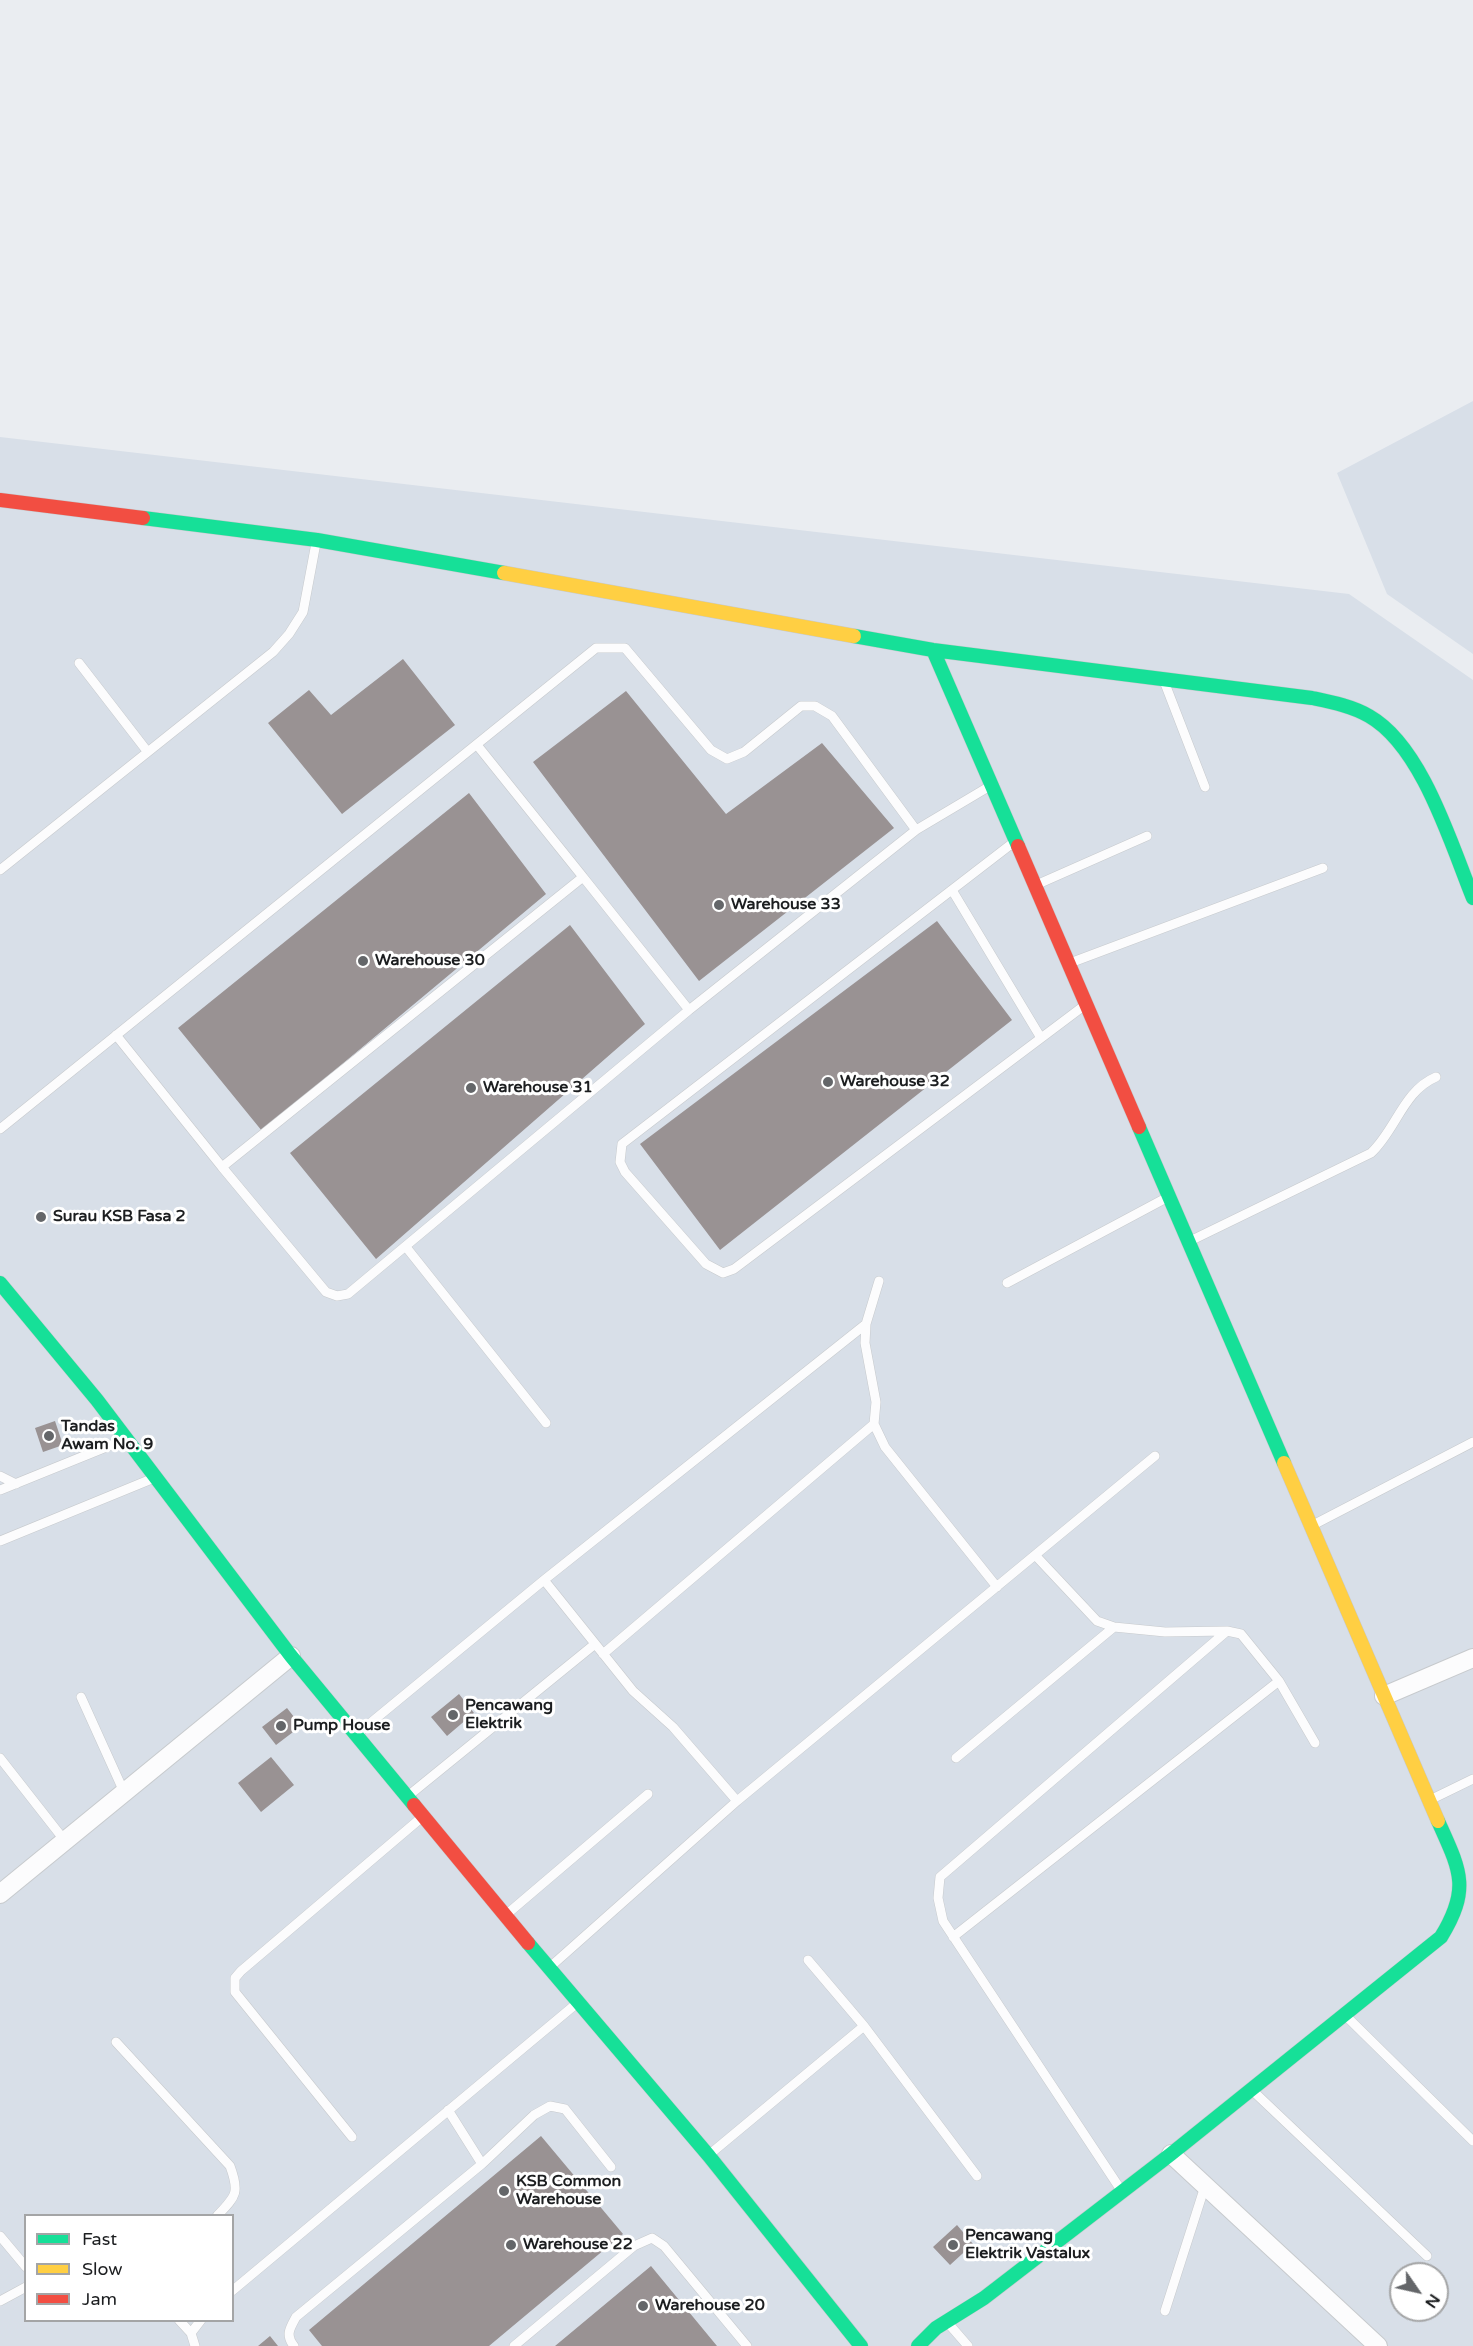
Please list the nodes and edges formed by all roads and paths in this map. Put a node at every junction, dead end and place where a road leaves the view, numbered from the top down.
1 (0, 500) edge
2 (316, 540) junction
3 (933, 650) junction
4 (80, 663) dead end
5 (1164, 679) junction
6 (477, 745) junction
7 (147, 751) junction
8 (990, 786) junction
9 (1205, 787) dead end
10 (916, 830) junction
11 (1147, 836) dead end
12 (1015, 842) junction
13 (1323, 868) dead end
14 (0, 870) edge
15 (583, 877) junction
16 (1034, 886) junction
17 (952, 890) junction
18 (1473, 898) edge
19 (1067, 964) junction
20 (1085, 1005) junction
21 (688, 1010) junction
22 (116, 1035) junction
23 (1041, 1038) junction
24 (1436, 1077) dead end
25 (0, 1130) edge
26 (222, 1167) junction
27 (1168, 1197) junction
28 (1187, 1242) junction
29 (406, 1247) junction
30 (879, 1281) dead end
31 (0, 1283) edge
32 (1007, 1283) dead end
33 (866, 1324) junction
34 (546, 1423) dead end
35 (874, 1424) junction
36 (126, 1439) junction
37 (1473, 1442) edge
38 (1155, 1456) dead end
39 (0, 1476) edge
40 (156, 1478) junction
41 (15, 1484) junction
42 (0, 1490) edge
43 (1311, 1526) junction
44 (0, 1541) edge
45 (1035, 1556) junction
46 (544, 1580) junction
47 (998, 1587) junction
48 (1114, 1627) junction
49 (1227, 1631) junction
50 (595, 1644) junction
51 (603, 1654) junction
52 (291, 1656) junction
53 (1473, 1658) edge
54 (1279, 1681) junction
55 (1384, 1696) junction
56 (81, 1697) dead end
57 (355, 1736) junction
58 (1315, 1743) dead end
59 (0, 1758) edge
60 (956, 1758) dead end
61 (1473, 1779) edge
62 (124, 1792) junction
63 (648, 1794) dead end
64 (407, 1797) junction
65 (1430, 1800) junction
66 (737, 1801) junction
67 (423, 1817) junction
68 (65, 1840) junction
69 (0, 1894) edge
70 (505, 1916) junction
71 (953, 1937) junction
72 (808, 1960) dead end
73 (549, 1969) junction
74 (577, 2003) junction
75 (1345, 2015) junction
76 (864, 2026) junction
77 (116, 2042) dead end
78 (1251, 2090) junction
79 (448, 2110) junction
80 (352, 2138) dead end
81 (1473, 2141) edge
82 (1171, 2154) junction
83 (709, 2156) junction
84 (482, 2164) junction
85 (611, 2167) dead end
86 (977, 2176) dead end
87 (1205, 2186) junction
88 (1122, 2192) junction
89 (219, 2214) edge
90 (0, 2236) edge
91 (1427, 2256) dead end
92 (24, 2265) edge
93 (24, 2288) edge
94 (234, 2288) edge
95 (0, 2301) edge
96 (1165, 2312) dead end
97 (946, 2321) junction
98 (180, 2322) edge
99 (199, 2322) edge
100 (191, 2332) junction
101 (195, 2346) edge
102 (294, 2346) edge
103 (514, 2346) edge
104 (747, 2346) edge
105 (861, 2346) edge
106 (918, 2346) edge
107 (968, 2346) edge
108 (1378, 2346) edge

1 - 2 street
2 - 3 street
2 - 7 lane
3 - 5 street
3 - 8 street
4 - 7 lane
5 - 9 lane
5 - 18 street
6 - 10 lane
6 - 15 lane
6 - 22 lane
7 - 14 lane
8 - 10 lane
8 - 12 street
10 - 21 lane
11 - 16 lane
12 - 16 street
12 - 17 lane
13 - 19 lane
15 - 21 lane
15 - 26 lane
16 - 19 street
17 - 23 lane
17 - 23 lane
19 - 20 street
20 - 23 lane
20 - 27 street
21 - 29 lane
22 - 25 lane
22 - 26 lane
24 - 28 lane
26 - 29 lane
27 - 28 street
27 - 32 lane
28 - 43 street
29 - 34 lane
30 - 33 lane
31 - 36 street
33 - 35 lane
33 - 46 lane
35 - 47 lane
35 - 51 lane
36 - 40 street
36 - 41 lane
37 - 43 lane
38 - 45 lane
39 - 41 lane
40 - 44 lane
40 - 52 street
41 - 42 lane
43 - 55 street
45 - 47 lane
45 - 48 lane
46 - 50 lane
46 - 57 lane
47 - 66 lane
48 - 49 lane
48 - 60 lane
49 - 54 lane
49 - 71 lane
50 - 51 lane
50 - 64 lane
51 - 66 lane
52 - 57 street
52 - 62 street
53 - 55 street
54 - 58 lane
54 - 71 lane
55 - 65 street
56 - 62 lane
57 - 64 street
59 - 68 lane
61 - 65 lane
62 - 68 street
63 - 70 lane
64 - 67 street
65 - 75 street
66 - 73 lane
67 - 70 street
67 - 80 lane
68 - 69 street
70 - 73 street
71 - 88 lane
72 - 76 lane
73 - 74 street
74 - 79 lane
74 - 83 street
75 - 78 street
75 - 81 lane
76 - 83 lane
76 - 86 lane
77 - 89 lane
78 - 82 street
78 - 91 lane
79 - 84 lane
79 - 94 lane
82 - 87 street
82 - 88 street
83 - 105 street
84 - 85 lane
84 - 102 lane
87 - 96 lane
87 - 108 street
88 - 97 street
90 - 92 lane
93 - 95 lane
97 - 106 street
97 - 107 lane
98 - 100 lane
99 - 100 lane
100 - 101 lane
103 - 104 lane

